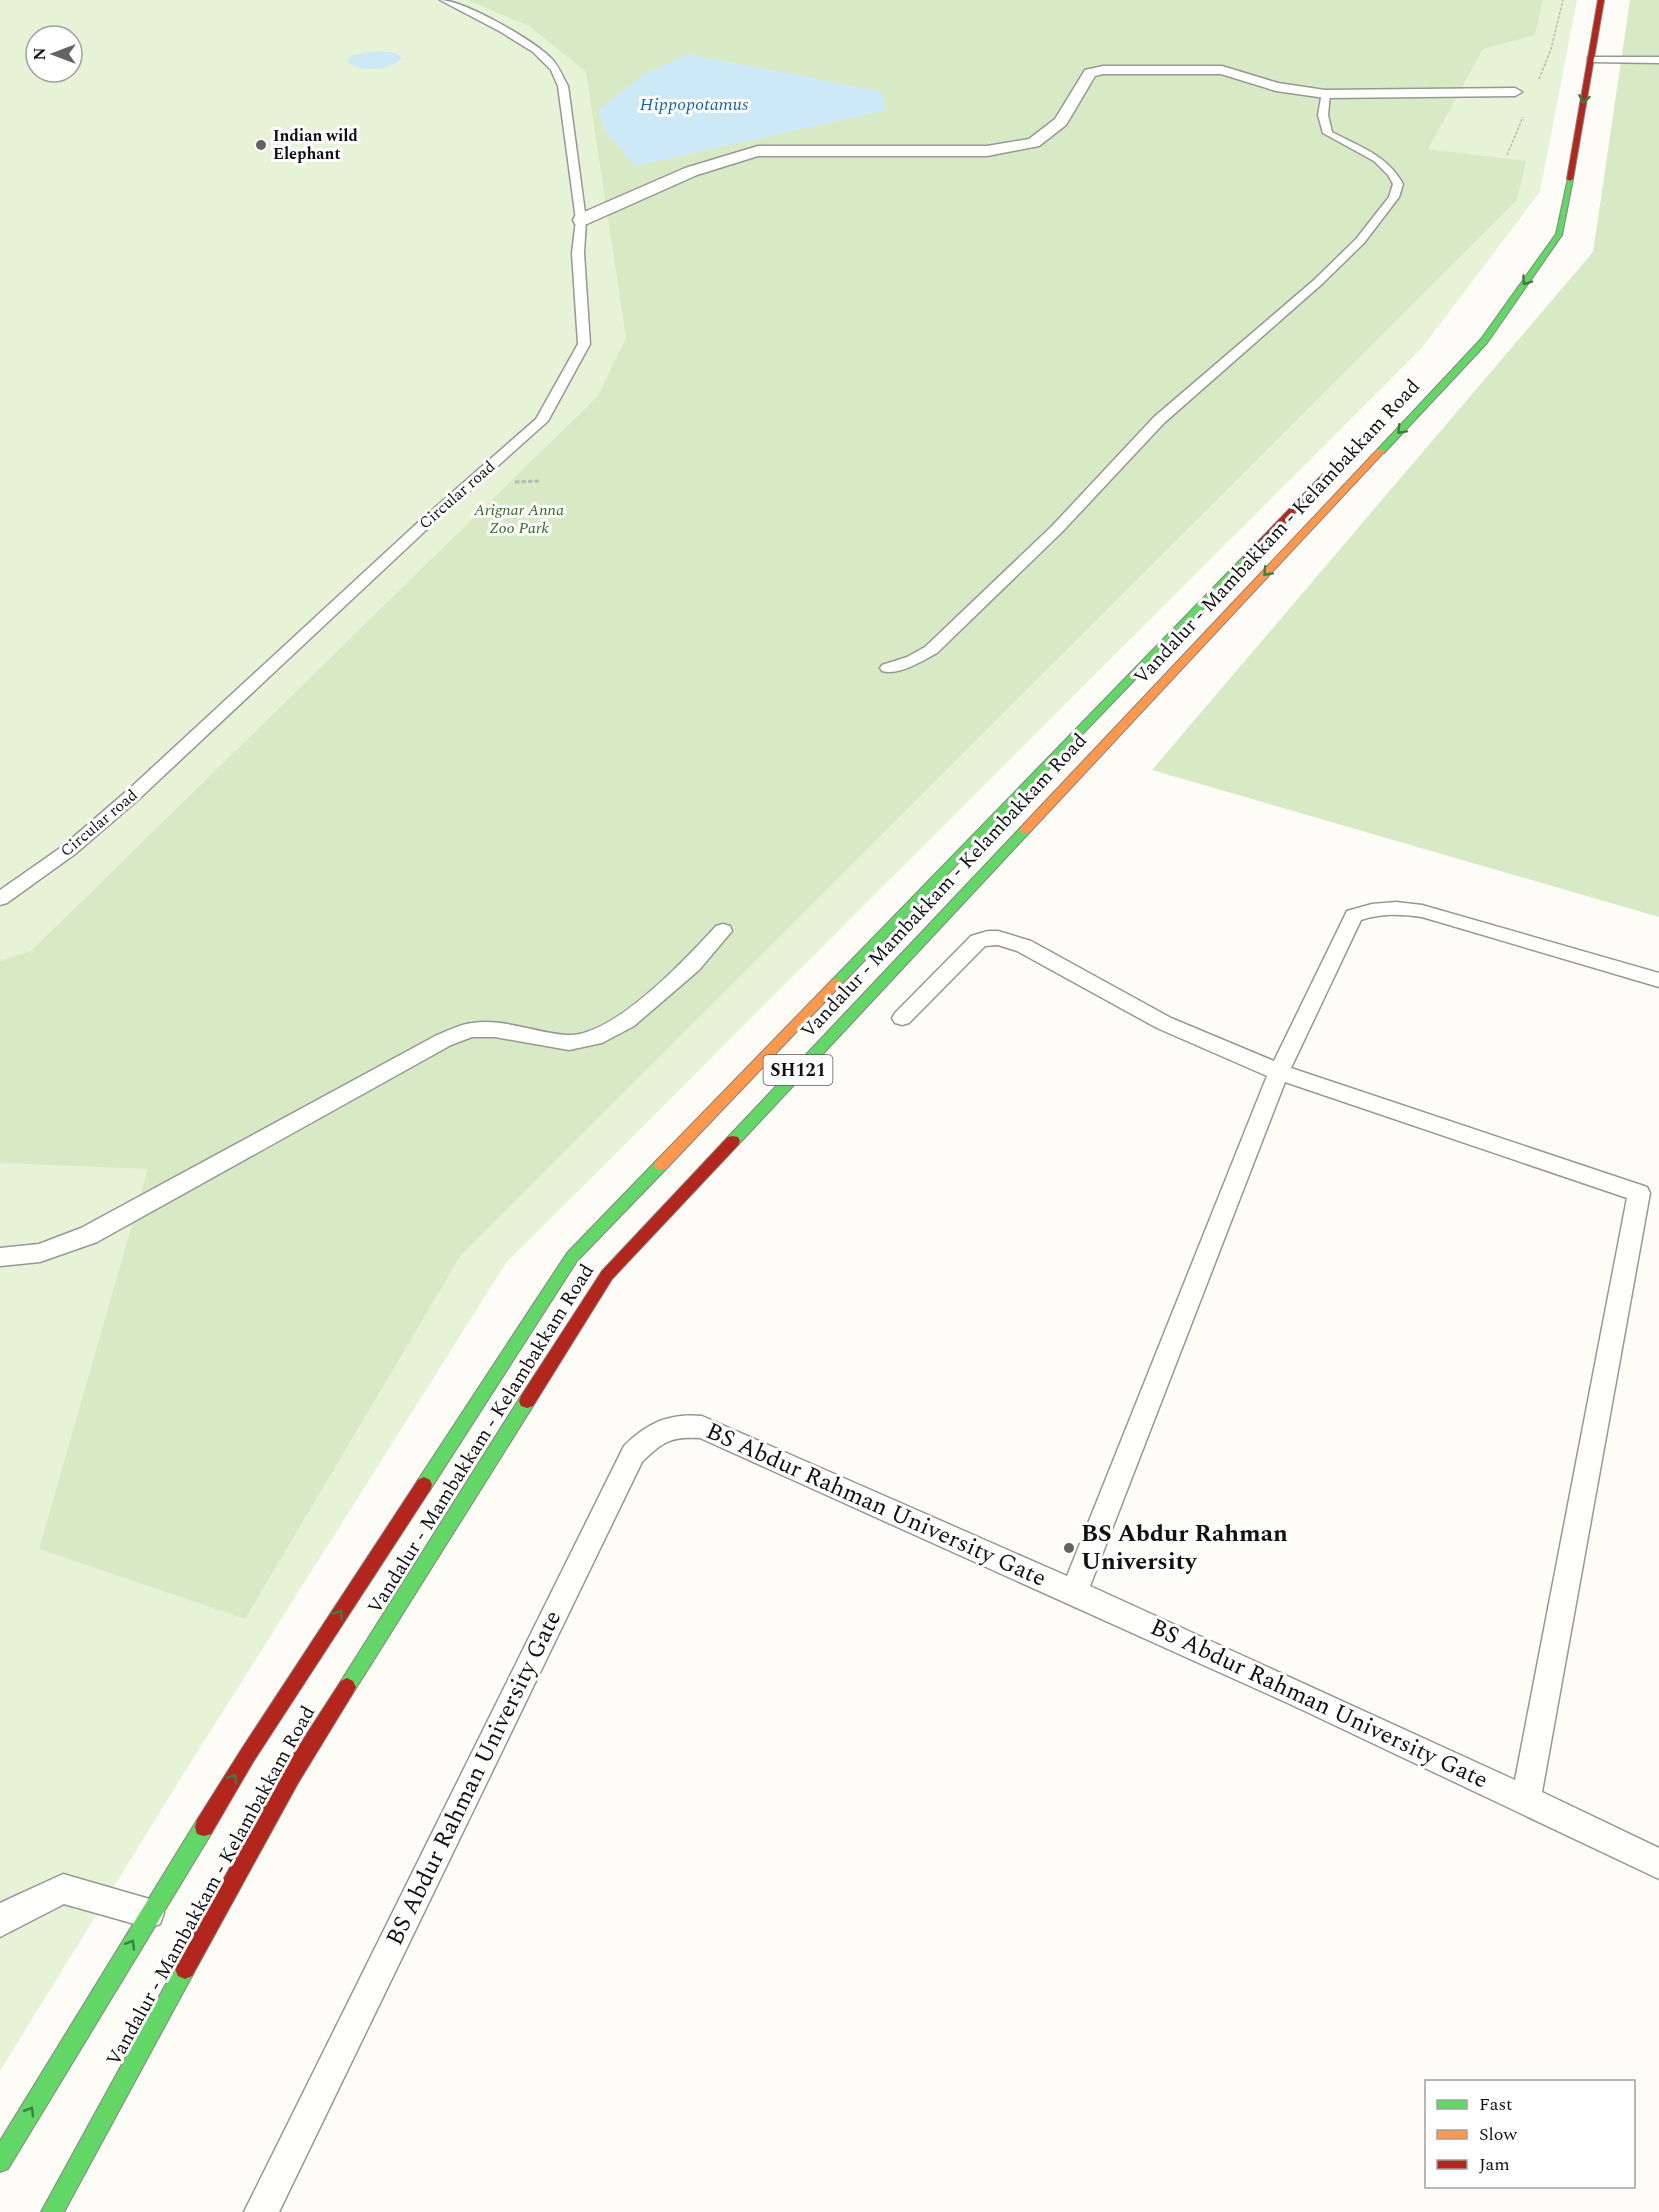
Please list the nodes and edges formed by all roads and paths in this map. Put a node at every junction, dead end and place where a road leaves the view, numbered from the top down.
1 (444, 0) edge
2 (1601, 0) edge
3 (1591, 59) junction
4 (1659, 60) edge
5 (1515, 92) dead end
6 (1325, 94) junction
7 (581, 220) junction
8 (1336, 465) dead end
9 (888, 668) dead end
10 (0, 899) edge
11 (723, 932) dead end
12 (1659, 980) edge
13 (902, 1018) dead end
14 (1279, 1072) junction
15 (1649, 1197) edge
16 (0, 1257) edge
17 (1074, 1592) junction
18 (1526, 1799) junction
19 (1659, 1864) edge
20 (149, 1913) junction
21 (4, 1915) edge
22 (0, 2161) edge
23 (52, 2212) edge
24 (261, 2212) edge

1 - 7 lane, Circular road
2 - 3 main road, Vandalur - Mambakkam - Kelambakkam Road / SH121
3 - 4 lane
3 -> 23 main road, Vandalur - Mambakkam - Kelambakkam Road / SH121
5 - 6 street
6 - 7 street
6 - 9 lane
7 - 10 lane, Circular road
20 -> 8 main road, Vandalur - Mambakkam - Kelambakkam Road / SH121
11 - 16 lane
12 - 14 lane
13 - 14 lane
14 - 15 lane
14 - 17 lane
15 - 18 lane
17 - 18 lane, BS Abdur Rahman University Gate
17 - 24 lane, BS Abdur Rahman University Gate
18 - 19 lane, BS Abdur Rahman University Gate
20 - 21 lane
22 -> 20 main road, Vandalur - Mambakkam - Kelambakkam Road / SH121

